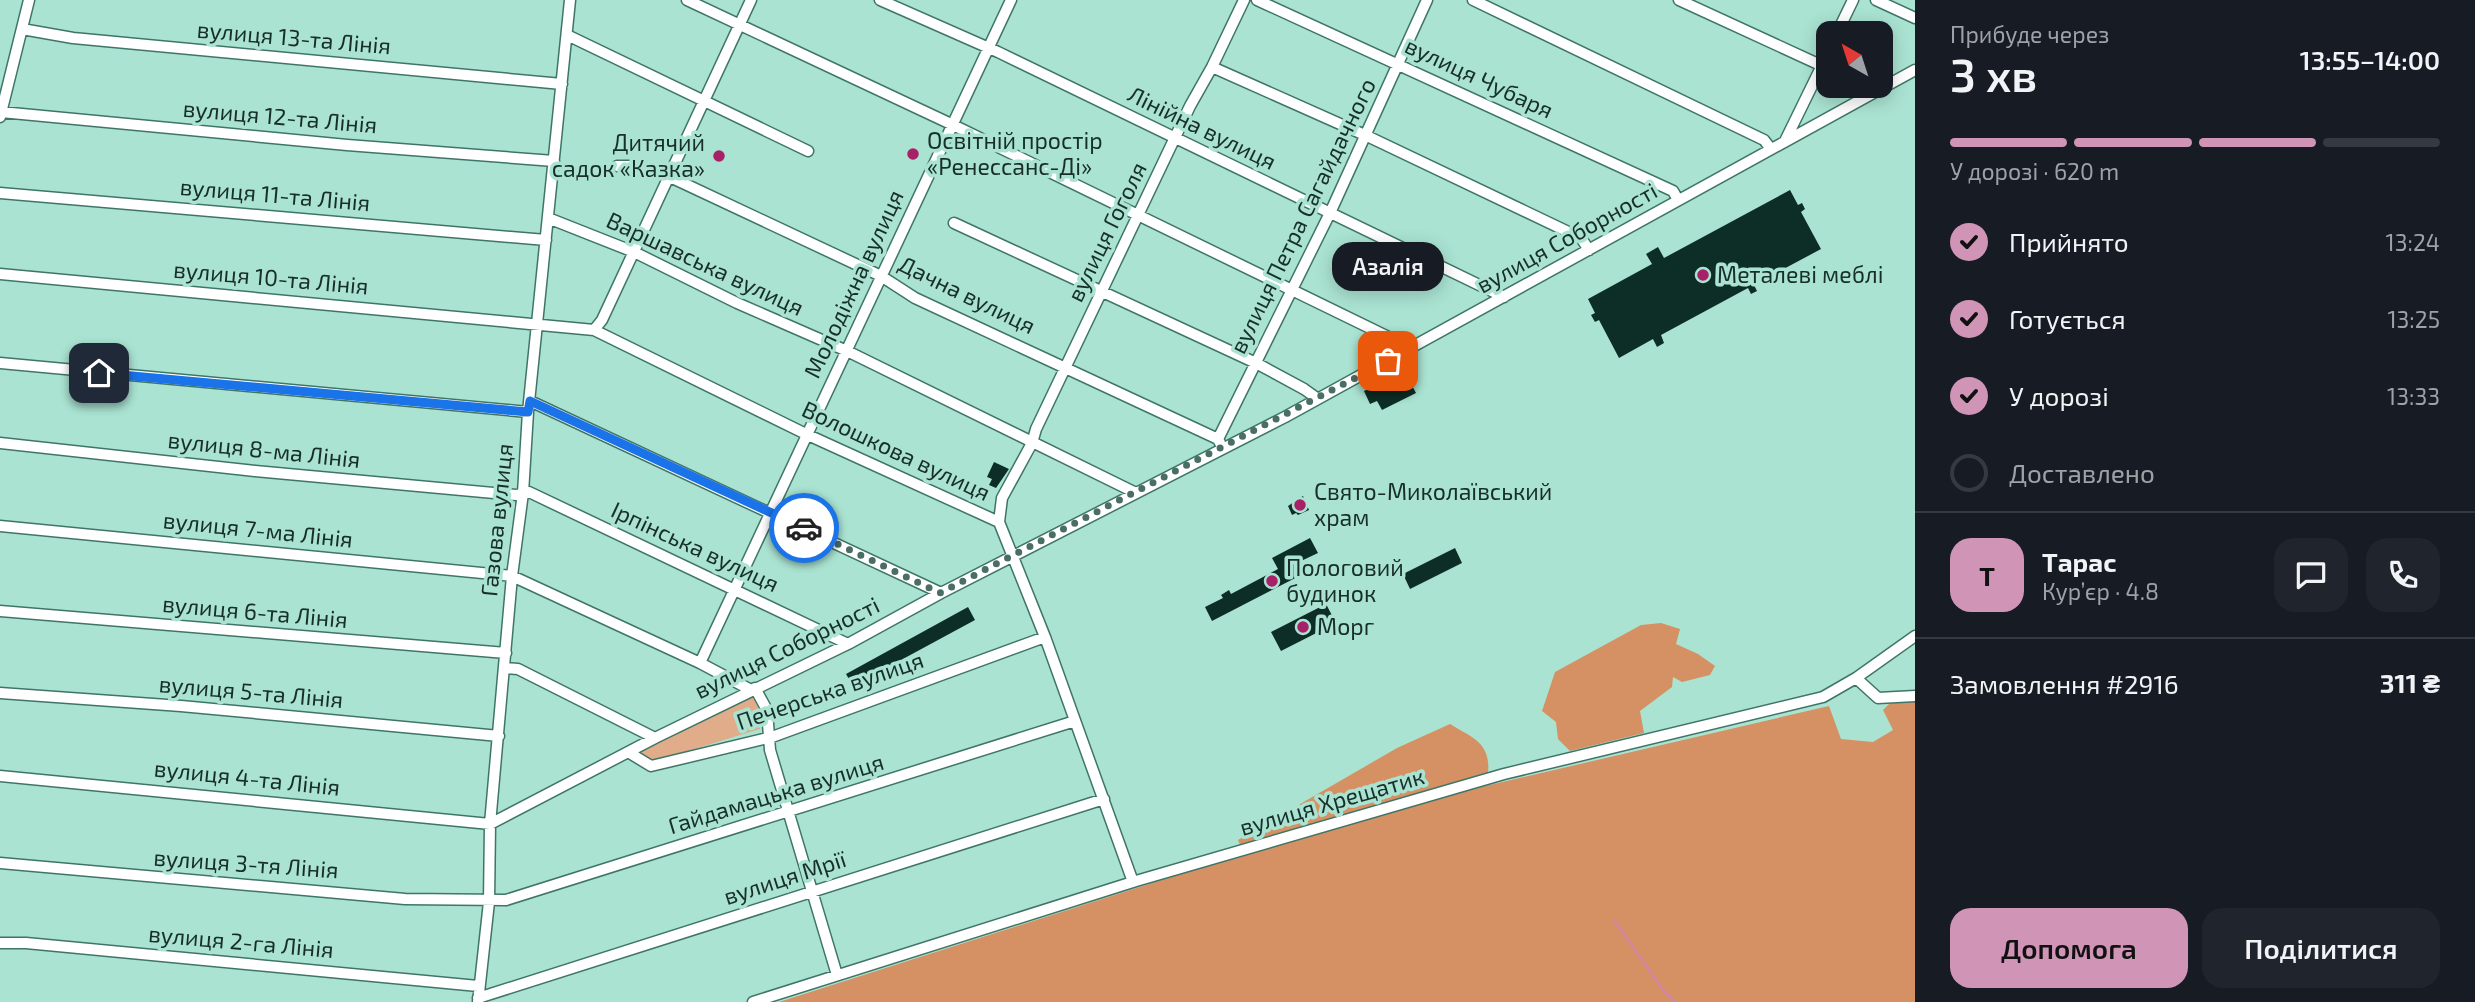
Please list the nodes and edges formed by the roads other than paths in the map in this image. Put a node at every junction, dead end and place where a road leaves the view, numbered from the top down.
1 (29, 0) edge
2 (558, 0) edge
3 (687, 0) edge
4 (751, 0) edge
5 (880, 0) edge
6 (1012, 0) edge
7 (1244, 0) edge
8 (1257, 0) edge
9 (1427, 0) edge
10 (1473, 0) edge
11 (1679, 0) edge
12 (1853, 0) edge
13 (1876, 0) edge
14 (570, 1) edge
15 (1915, 18) edge
16 (1843, 21) edge
17 (739, 25) junction
18 (22, 29) junction
19 (567, 35) junction
20 (989, 49) junction
21 (1399, 64) junction
22 (1816, 64) edge
23 (1212, 66) junction
24 (1915, 70) edge
25 (1894, 81) edge
26 (562, 84) junction
27 (1816, 84) edge
28 (1863, 98) edge
29 (703, 101) junction
30 (1, 115) edge
31 (951, 124) junction
32 (1367, 136) junction
33 (1175, 138) junction
34 (1785, 141) junction
35 (1771, 149) junction
36 (808, 151) dead end
37 (554, 160) junction
38 (618, 166) dead end
39 (668, 176) junction
40 (0, 192) edge
41 (1678, 200) junction
42 (1330, 213) junction
43 (1138, 216) junction
44 (548, 218) junction
45 (954, 223) dead end
46 (546, 240) junction
47 (1589, 250) junction
48 (634, 252) junction
49 (0, 274) edge
50 (881, 276) junction
51 (1294, 289) junction
52 (1101, 293) junction
53 (1504, 297) junction
54 (538, 324) junction
55 (594, 330) junction
56 (1411, 348) junction
57 (847, 351) junction
58 (0, 363) edge
59 (1256, 363) junction
60 (1066, 366) junction
61 (1318, 399) junction
62 (529, 406) junction
63 (808, 435) junction
64 (0, 443) edge
65 (1032, 443) junction
66 (1221, 444) junction
67 (523, 493) junction
68 (1136, 493) junction
69 (771, 512) junction
70 (999, 522) junction
71 (0, 526) edge
72 (1014, 556) junction
73 (512, 576) junction
74 (735, 589) junction
75 (940, 593) junction
76 (0, 611) edge
77 (1915, 636) edge
78 (1045, 638) junction
79 (848, 644) junction
80 (506, 653) junction
81 (700, 663) junction
82 (505, 668) junction
83 (1856, 678) junction
84 (753, 689) junction
85 (0, 693) edge
86 (1915, 696) edge
87 (1075, 721) junction
88 (499, 736) junction
89 (767, 737) junction
90 (656, 738) junction
91 (628, 752) junction
92 (0, 776) edge
93 (1104, 799) junction
94 (789, 813) junction
95 (490, 824) junction
96 (0, 863) edge
97 (1133, 882) junction
98 (813, 891) junction
99 (489, 902) junction
100 (0, 943) edge
101 (837, 975) junction
102 (478, 995) edge
103 (753, 1002) edge

1 - 18 street
2 - 14 street
3 - 17 street
4 - 17 street
5 - 20 street, Лінійна вулиця
6 - 20 street, Молодіжна вулиця
7 - 23 street, вулиця Гоголя
8 - 21 street, вулиця Чубаря
9 - 21 street, вулиця Петра Сагайдачного
10 - 35 street
11 - 22 street
12 - 16 street
13 - 15 street
14 - 19 street, Газова вулиця
17 - 29 street
17 - 31 street
18 - 26 street, вулиця 13-та Лінія
18 - 30 street
19 - 26 street, Газова вулиця
19 - 29 street
20 - 31 street, Молодіжна вулиця
20 - 33 street, Лінійна вулиця
21 - 32 street, вулиця Петра Сагайдачного
21 - 41 street, вулиця Чубаря
23 - 32 street
23 - 33 street, вулиця Гоголя
24 - 25 street, вулиця Соборності
26 - 37 street, Газова вулиця
27 - 34 street
28 - 34 street, вулиця Соборності
29 - 36 street
29 - 39 street
30 - 37 street, вулиця 12-та Лінія
31 - 43 street
31 - 50 street, Молодіжна вулиця
32 - 42 street, вулиця Петра Сагайдачного
32 - 47 street
33 - 42 street, Лінійна вулиця
33 - 43 street, вулиця Гоголя
34 - 35 street, вулиця Соборності
35 - 41 street, вулиця Соборності
37 - 44 street, Газова вулиця
38 - 39 street, Дачна вулиця
39 - 48 street
39 - 50 street, Дачна вулиця
40 - 46 street, вулиця 11-та Лінія
41 - 47 street, вулиця Соборності
42 - 51 street, вулиця Петра Сагайдачного
42 - 53 street, Лінійна вулиця
43 - 51 street
43 - 52 street, вулиця Гоголя
44 - 46 street, Газова вулиця
44 - 48 street, Варшавська вулиця
45 - 52 street
46 - 54 street, Газова вулиця
47 - 53 street, вулиця Соборності
48 - 55 street
48 - 57 street, Варшавська вулиця
49 - 54 street, вулиця 10-та Лінія
50 - 57 street, Молодіжна вулиця
50 - 60 street, Дачна вулиця
51 - 56 street
51 - 59 street, вулиця Петра Сагайдачного
52 - 59 street
52 - 60 street, вулиця Гоголя
53 - 56 street, вулиця Соборності
54 - 55 street, Волошкова вулиця
54 - 62 street, Газова вулиця
55 - 63 street, Волошкова вулиця
56 - 61 street, вулиця Соборності
57 - 63 street, Молодіжна вулиця
57 - 65 street, Варшавська вулиця
58 - 62 street
59 - 61 street
59 - 66 street, вулиця Петра Сагайдачного
60 - 65 street, вулиця Гоголя
60 - 66 street, Дачна вулиця
61 - 66 street, вулиця Соборності
62 - 67 street, Газова вулиця
62 - 69 street
63 - 69 street, Молодіжна вулиця
63 - 70 street, Волошкова вулиця
64 - 67 street, вулиця 8-ма Лінія
65 - 68 street, Варшавська вулиця
65 - 70 street, вулиця Гоголя
66 - 68 street, вулиця Соборності
67 - 73 street, Газова вулиця
67 - 74 street, Ірпінська вулиця
68 - 72 street, вулиця Соборності
69 - 74 street, Молодіжна вулиця
69 - 75 street
70 - 72 street, Волошкова вулиця
71 - 73 street, вулиця 7-ма Лінія
72 - 75 street, вулиця Соборності
72 - 78 street, Волошкова вулиця
73 - 80 street, Газова вулиця
73 - 81 street, вулиця 7-ма Лінія
74 - 79 street, Ірпінська вулиця
74 - 81 street, Молодіжна вулиця
75 - 79 street, вулиця Соборності
76 - 80 street, вулиця 6-та Лінія
77 - 83 street, вулиця Хрещатик
78 - 87 street, Волошкова вулиця
78 - 89 street, Печерська вулиця
79 - 84 street, вулиця Соборності
80 - 82 street, Газова вулиця
81 - 84 street, вулиця 7-ма Лінія
82 - 88 street, Газова вулиця
82 - 90 street
83 - 86 street
83 - 97 street, вулиця Хрещатик
84 - 89 street
84 - 90 street, вулиця Соборності
85 - 88 street, вулиця 5-та Лінія
87 - 93 street, Волошкова вулиця
87 - 94 street, Гайдамацька вулиця
88 - 95 street, Газова вулиця
89 - 91 street, Печерська вулиця
89 - 94 street
90 - 91 street, вулиця Соборності
91 - 95 street, вулиця Соборності
92 - 95 street, вулиця 4-та Лінія
93 - 97 street, Волошкова вулиця
93 - 98 street, вулиця Мрії
94 - 98 street
94 - 99 street, Гайдамацька вулиця
95 - 99 street, Газова вулиця
96 - 99 street, вулиця 3-тя Лінія
97 - 101 street, вулиця Хрещатик
98 - 101 street
98 - 102 street, вулиця Мрії
99 - 102 street, Газова вулиця
100 - 102 street, вулиця 2-га Лінія
101 - 103 street, вулиця Хрещатик

